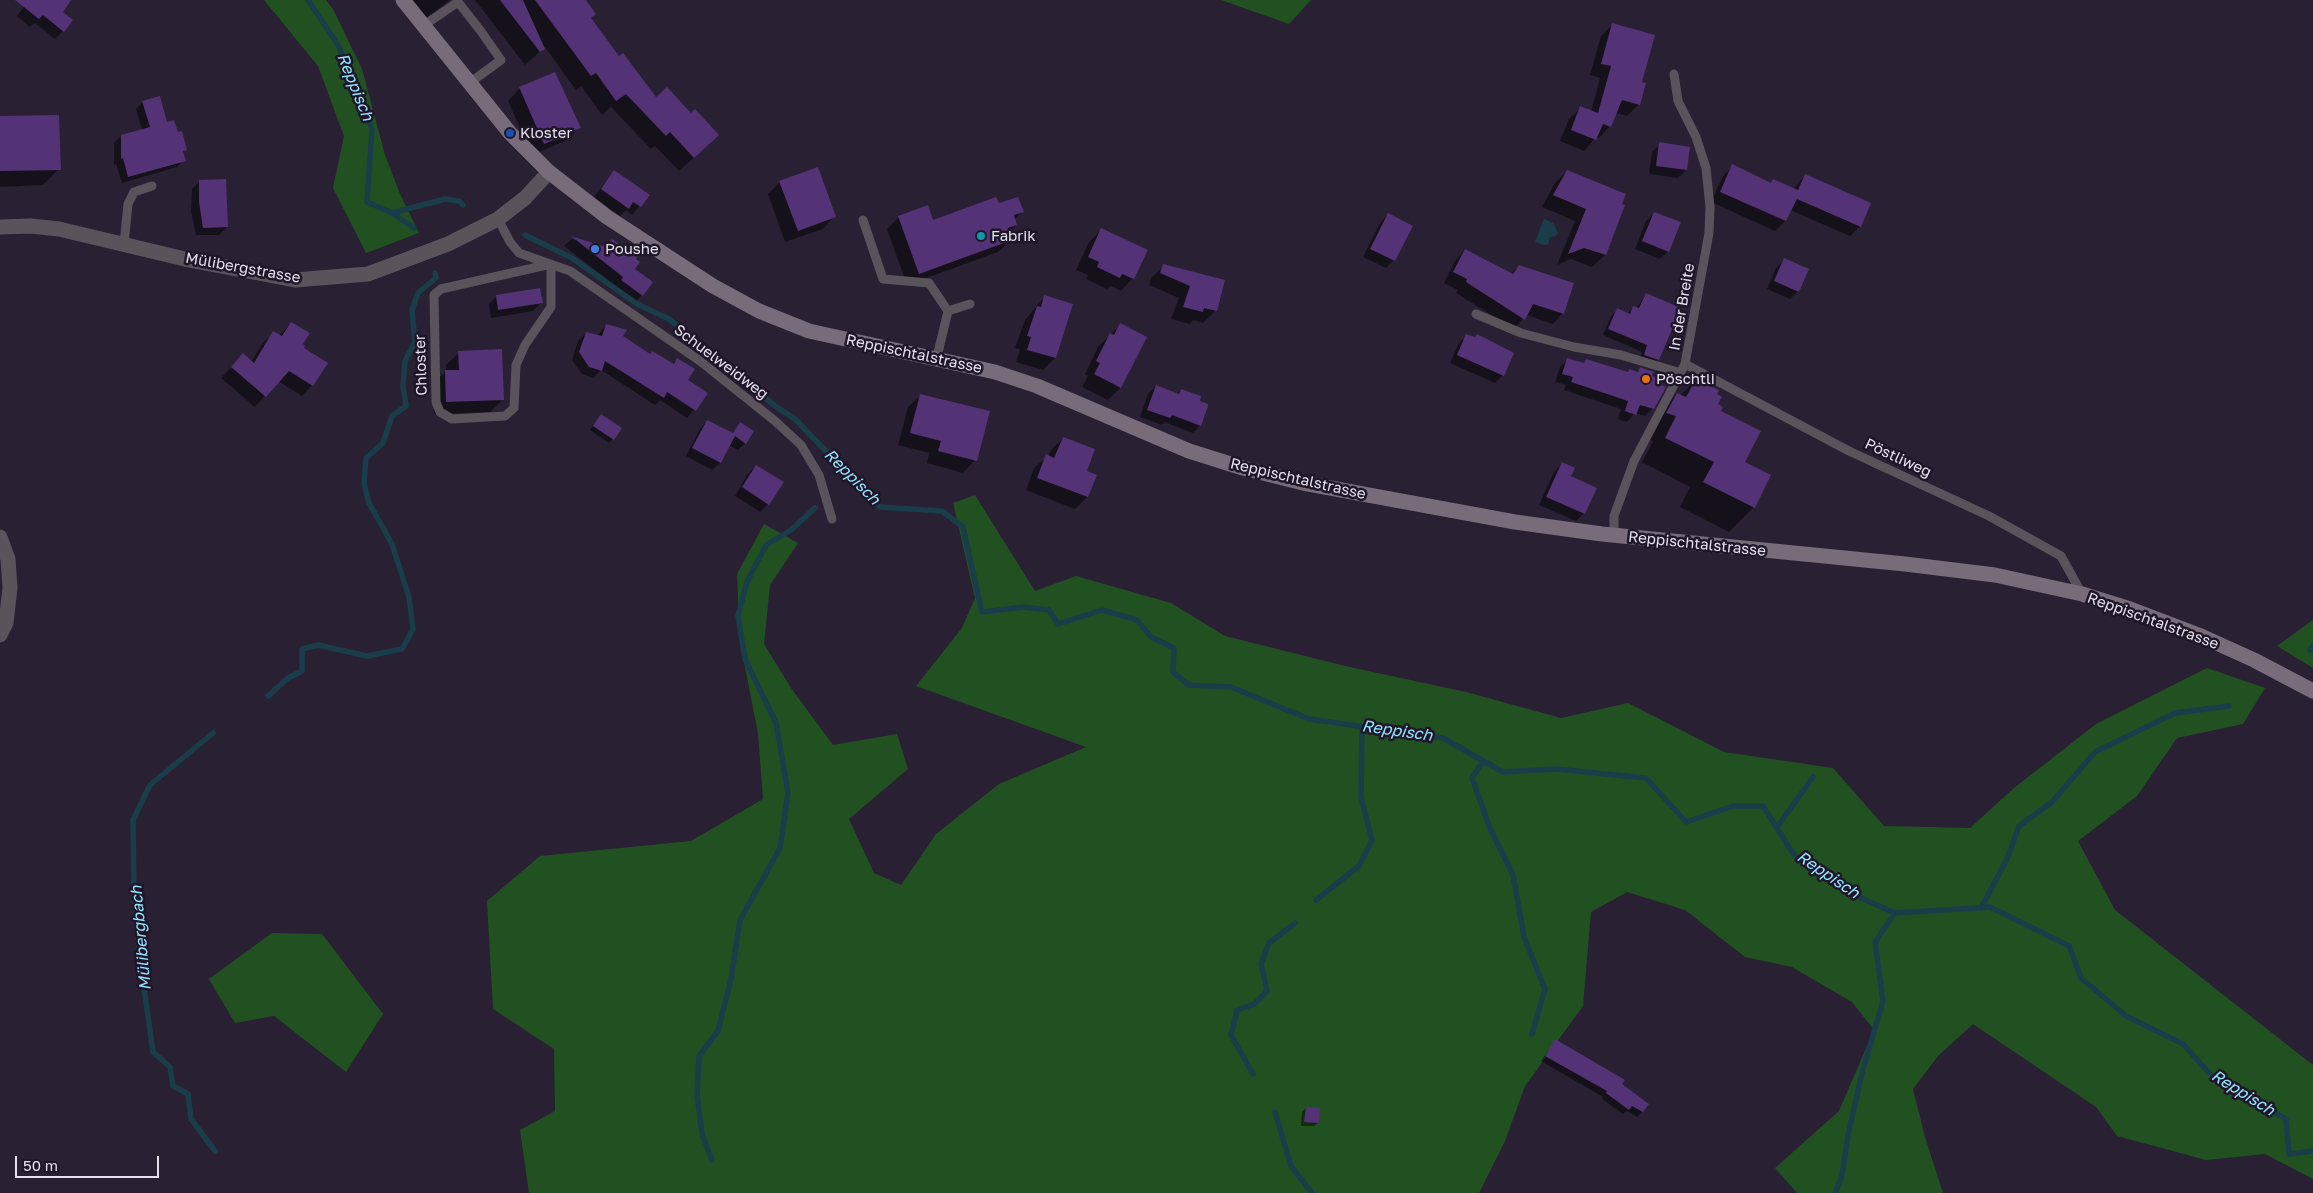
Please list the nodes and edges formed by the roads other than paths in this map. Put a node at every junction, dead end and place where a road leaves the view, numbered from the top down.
1 (403, 0) edge
2 (423, 26) junction
3 (1674, 74) dead end
4 (468, 84) junction
5 (549, 172) junction
6 (152, 186) dead end
7 (498, 219) junction
8 (864, 220) dead end
9 (0, 227) edge
10 (124, 244) junction
11 (552, 264) junction
12 (970, 304) dead end
13 (948, 311) junction
14 (1476, 314) dead end
15 (937, 358) junction
16 (1685, 364) junction
17 (1681, 373) junction
18 (832, 519) dead end
19 (1614, 535) junction
20 (0, 536) edge
21 (2082, 594) junction
22 (0, 634) edge
23 (2313, 691) edge

1 - 2 main road, Reppischtalstrasse
2 - 4 main road, Reppischtalstrasse
2 - 4 lane
3 - 16 lane, In der Breite
4 - 5 main road, Reppischtalstrasse
5 - 7 street, Mülibergstrasse
5 - 15 main road, Reppischtalstrasse
6 - 10 lane
7 - 10 street, Mülibergstrasse
7 - 11 lane, Schuelweidweg
8 - 13 lane
9 - 10 street, Mülibergstrasse
11 - 11 lane, Chloster
11 - 18 lane, Schuelweidweg
12 - 13 lane
13 - 15 lane
14 - 17 lane
15 - 19 main road, Reppischtalstrasse
16 - 17 lane, In der Breite
16 - 21 lane, Pöstliweg
17 - 19 lane, In der Breite
19 - 21 main road, Reppischtalstrasse
20 - 22 street
21 - 23 main road, Reppischtalstrasse

